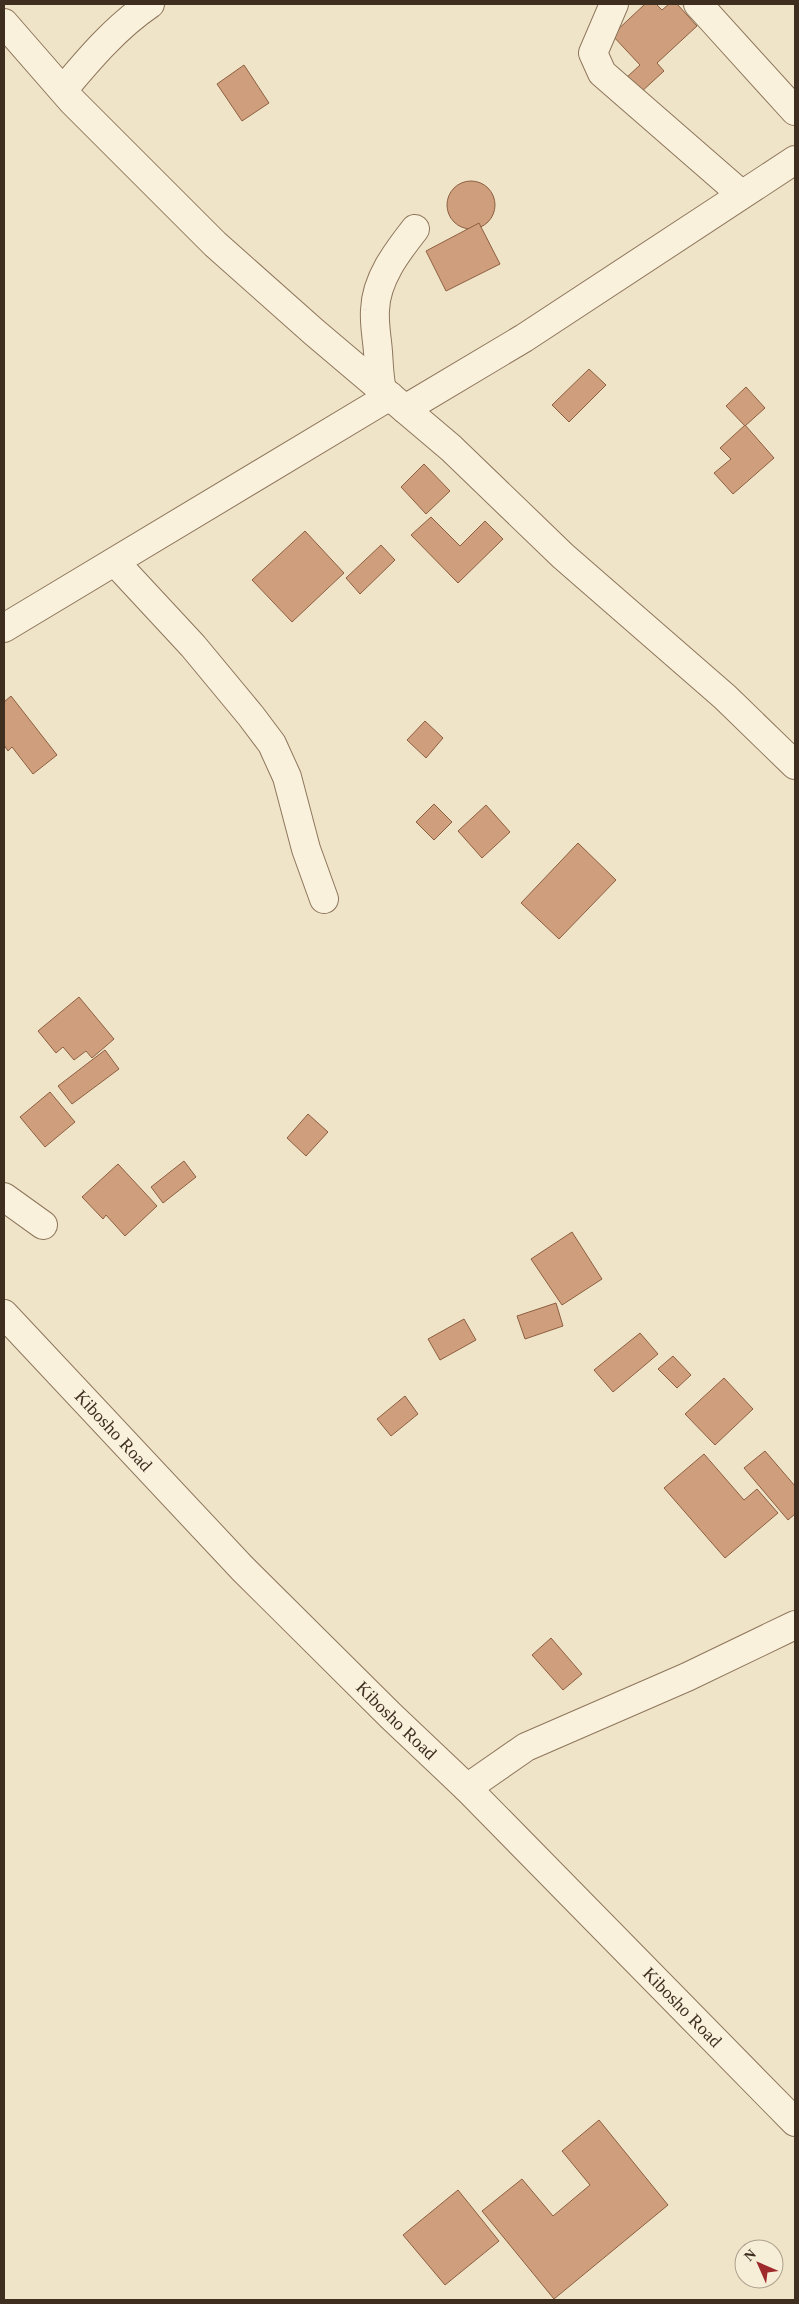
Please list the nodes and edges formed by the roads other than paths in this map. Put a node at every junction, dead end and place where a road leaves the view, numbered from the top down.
1 (150, 4) edge
2 (614, 4) edge
3 (698, 4) edge
4 (4, 23) edge
5 (63, 90) junction
6 (795, 111) edge
7 (795, 160) edge
8 (741, 194) junction
9 (415, 229) dead end
10 (392, 398) junction
11 (115, 562) junction
12 (4, 628) edge
13 (795, 765) edge
14 (324, 899) dead end
15 (4, 1197) edge
16 (43, 1225) dead end
17 (7, 1324) edge
18 (795, 1625) edge
19 (467, 1788) junction
20 (795, 2122) edge

1 - 5 street
2 - 8 street
3 - 6 street
4 - 5 street
5 - 10 street
7 - 8 street
8 - 10 street
9 - 10 street
10 - 11 street
10 - 13 street
11 - 12 street
11 - 14 street
15 - 16 street
17 - 19 street, Kibosho Road
18 - 19 street
19 - 20 street, Kibosho Road

